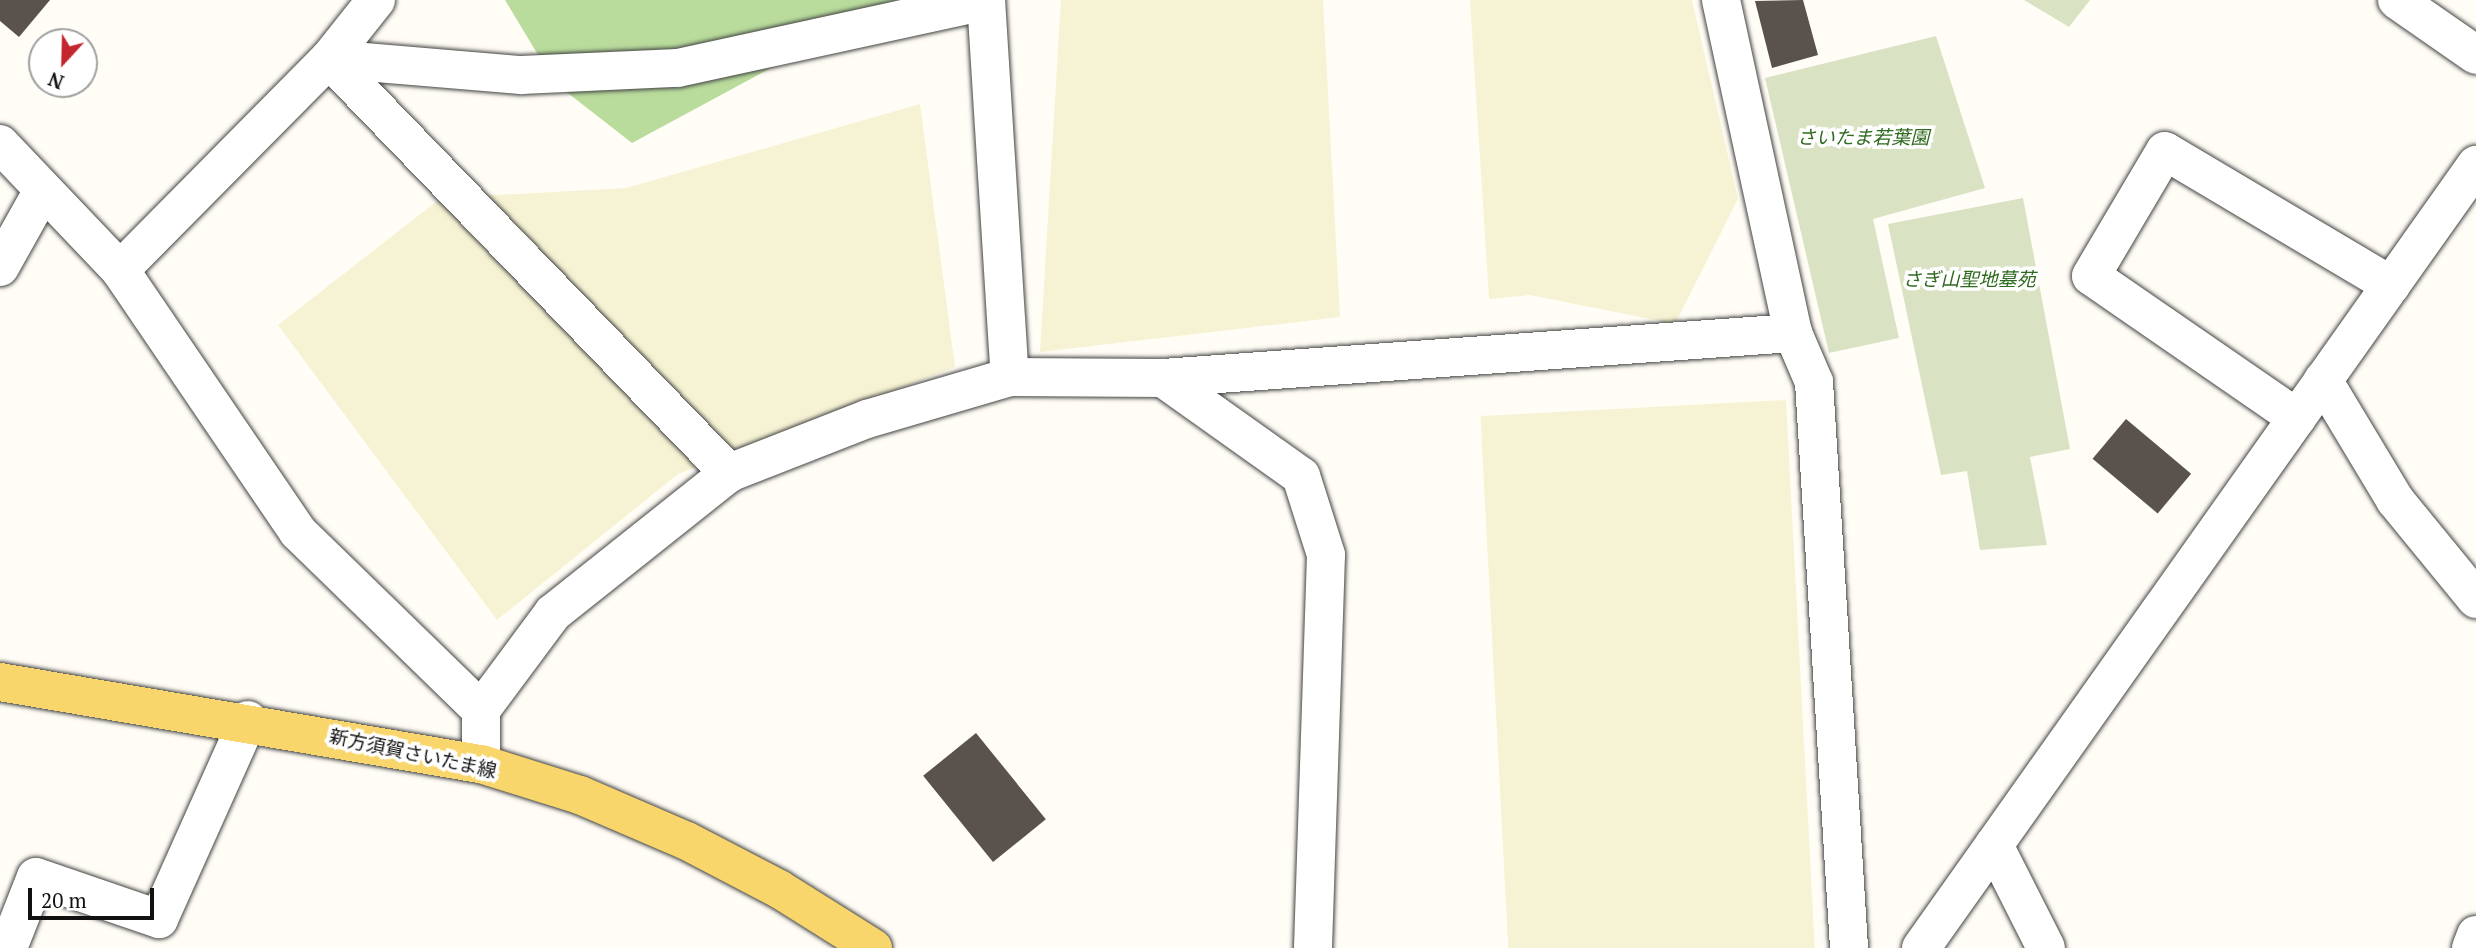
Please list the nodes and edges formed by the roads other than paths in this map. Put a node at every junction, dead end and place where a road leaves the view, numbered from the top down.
1 (376, 0) edge
2 (986, 0) edge
3 (1721, 0) edge
4 (2397, 0) edge
5 (2476, 55) edge
6 (329, 59) junction
7 (0, 144) edge
8 (2476, 165) edge
9 (43, 192) junction
10 (0, 267) edge
11 (120, 270) junction
12 (2391, 285) junction
13 (1793, 333) junction
14 (1010, 377) junction
15 (1163, 378) junction
16 (2323, 380) junction
17 (2297, 418) junction
18 (729, 473) junction
19 (2476, 599) edge
20 (0, 682) edge
21 (481, 710) junction
22 (248, 720) junction
23 (481, 764) junction
24 (1994, 845) junction
25 (2476, 935) edge
26 (8, 948) edge
27 (873, 948) edge
28 (1312, 948) edge
29 (1849, 948) edge
30 (1921, 948) edge
31 (2046, 948) edge
32 (2471, 948) edge

1 - 6 street
2 - 6 street
2 - 14 street
3 - 13 street
4 - 5 street
6 - 11 street
6 - 18 street
7 - 9 street
8 - 12 street
9 - 10 street
9 - 11 street
11 - 21 street
12 - 16 street
12 - 17 street
13 - 15 street
13 - 29 street
14 - 15 street
14 - 18 street
15 - 28 street
16 - 17 street
16 - 19 street
17 - 24 street
18 - 21 street
20 - 22 main road, 新方須賀さいたま線
21 - 23 street
22 - 23 main road, 新方須賀さいたま線
22 - 26 street
23 - 27 main road, 新方須賀さいたま線
24 - 30 street
24 - 31 street
25 - 32 street

